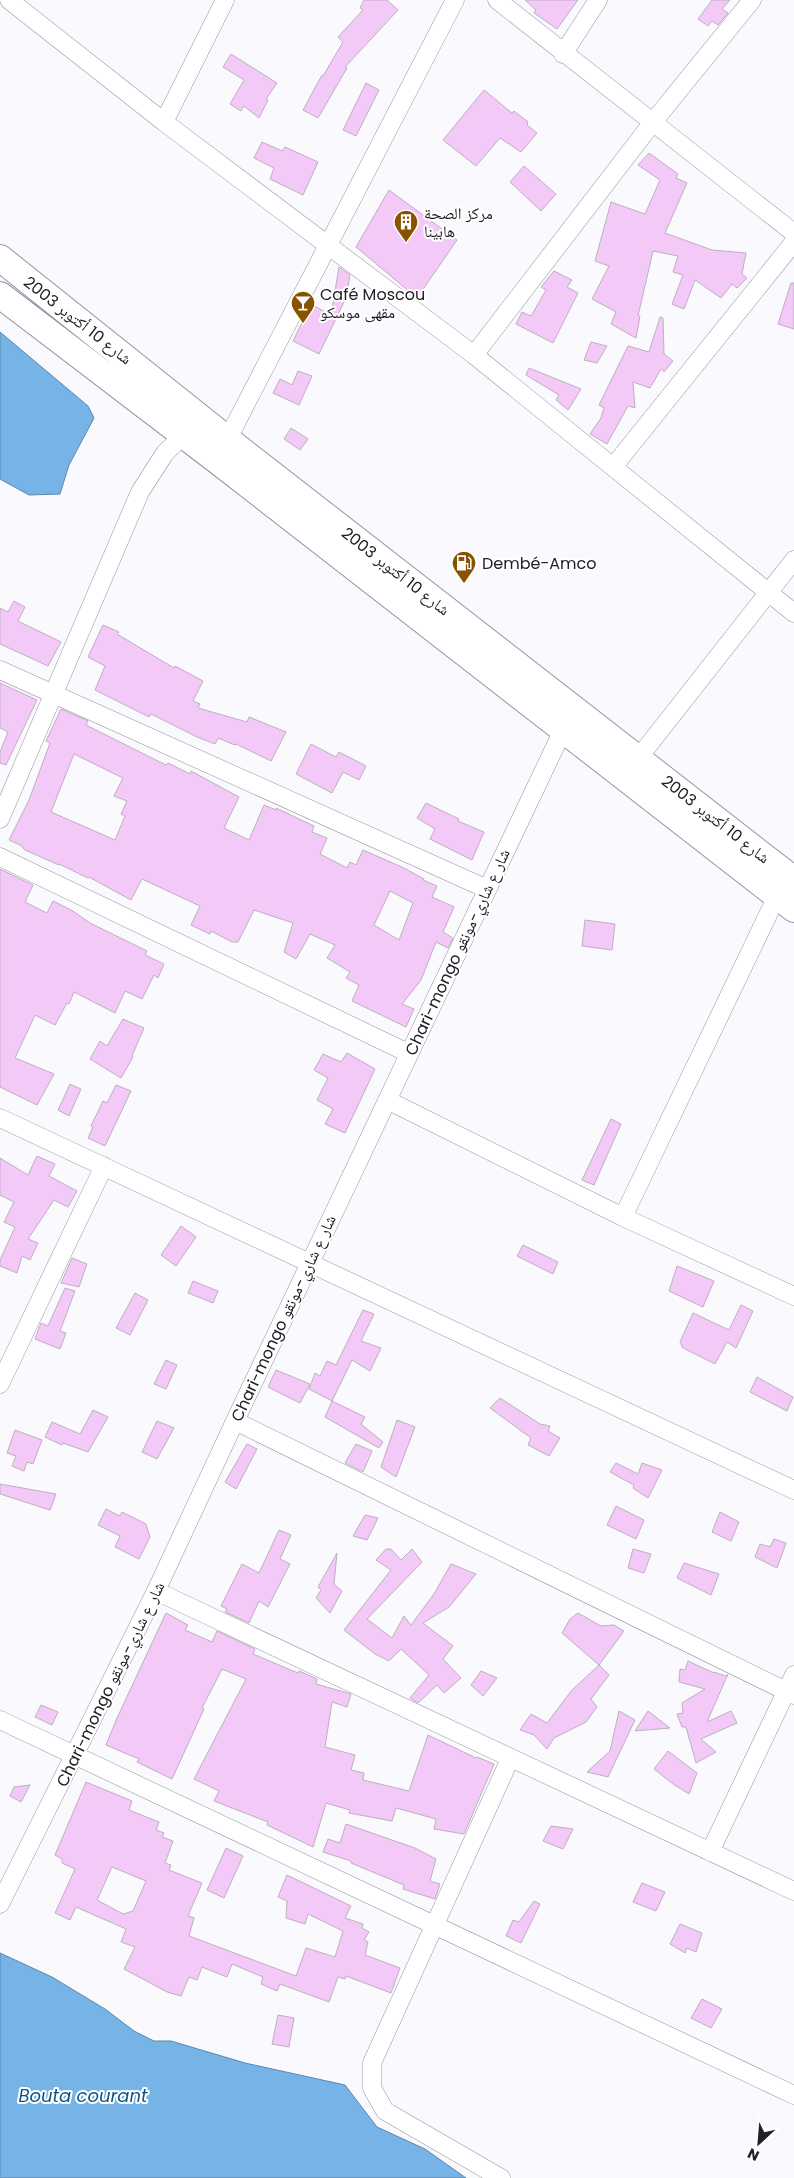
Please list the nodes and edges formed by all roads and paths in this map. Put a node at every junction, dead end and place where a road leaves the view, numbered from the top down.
1 (3, 0) edge
2 (9, 0) edge
3 (225, 0) edge
4 (455, 0) edge
5 (497, 0) edge
6 (598, 0) edge
7 (752, 0) edge
8 (0, 6) edge
9 (563, 54) junction
10 (164, 122) junction
11 (652, 122) junction
12 (794, 234) edge
13 (794, 242) edge
14 (328, 248) junction
15 (0, 258) edge
16 (0, 294) edge
17 (474, 355) junction
18 (192, 427) junction
19 (222, 449) junction
20 (613, 467) junction
21 (794, 560) edge
22 (768, 592) junction
23 (794, 613) edge
24 (0, 670) edge
25 (53, 694) junction
26 (563, 730) junction
27 (631, 768) junction
28 (0, 819) edge
29 (0, 857) edge
30 (486, 889) junction
31 (788, 895) edge
32 (408, 1053) junction
33 (387, 1100) junction
34 (0, 1118) edge
35 (104, 1166) junction
36 (623, 1217) junction
37 (309, 1263) junction
38 (794, 1296) edge
39 (0, 1384) edge
40 (235, 1421) junction
41 (794, 1490) edge
42 (156, 1591) junction
43 (794, 1675) edge
44 (790, 1693) edge
45 (0, 1720) edge
46 (74, 1755) junction
47 (510, 1759) junction
48 (710, 1852) junction
49 (794, 1891) edge
50 (0, 1904) edge
51 (435, 1925) junction
52 (794, 2095) edge
53 (501, 2178) edge

1 - 8 street
2 - 10 street
3 - 10 street
4 - 14 street
5 - 9 street
6 - 9 street
7 - 11 street
9 - 11 street
10 - 14 street
11 - 12 street
11 - 17 street
13 - 20 street
14 - 17 street
14 - 19 street
15 - 18 highway, شارع 10 أكتوبر 2003
16 - 18 highway, شارع 10 أكتوبر 2003
17 - 20 street
18 - 19 highway, شارع 10 أكتوبر 2003
18 - 25 street
19 - 26 highway, شارع 10 أكتوبر 2003
19 - 27 highway, شارع 10 أكتوبر 2003
20 - 22 street
21 - 22 street
22 - 23 street
22 - 27 street
24 - 25 street
25 - 28 street
25 - 30 street
26 - 27 highway, شارع 10 أكتوبر 2003
26 - 30 street, Chari-mongo شار ع شاري-مونقو
27 - 31 highway, شارع 10 أكتوبر 2003
29 - 32 street
30 - 32 street, Chari-mongo شار ع شاري-مونقو
31 - 36 street
32 - 33 street, Chari-mongo شار ع شاري-مونقو
33 - 36 street
33 - 37 street, Chari-mongo شار ع شاري-مونقو
34 - 35 street
35 - 37 street
35 - 39 street
36 - 38 street
37 - 40 street, Chari-mongo شار ع شاري-مونقو
37 - 41 street
40 - 42 street, Chari-mongo شار ع شاري-مونقو
40 - 44 street
42 - 46 street, Chari-mongo شار ع شاري-مونقو
42 - 47 street
43 - 44 street
44 - 48 street
45 - 46 street
46 - 50 street, Chari-mongo شار ع شاري-مونقو
46 - 51 street
47 - 48 street
47 - 51 street
48 - 49 street
51 - 52 street
51 - 53 street

